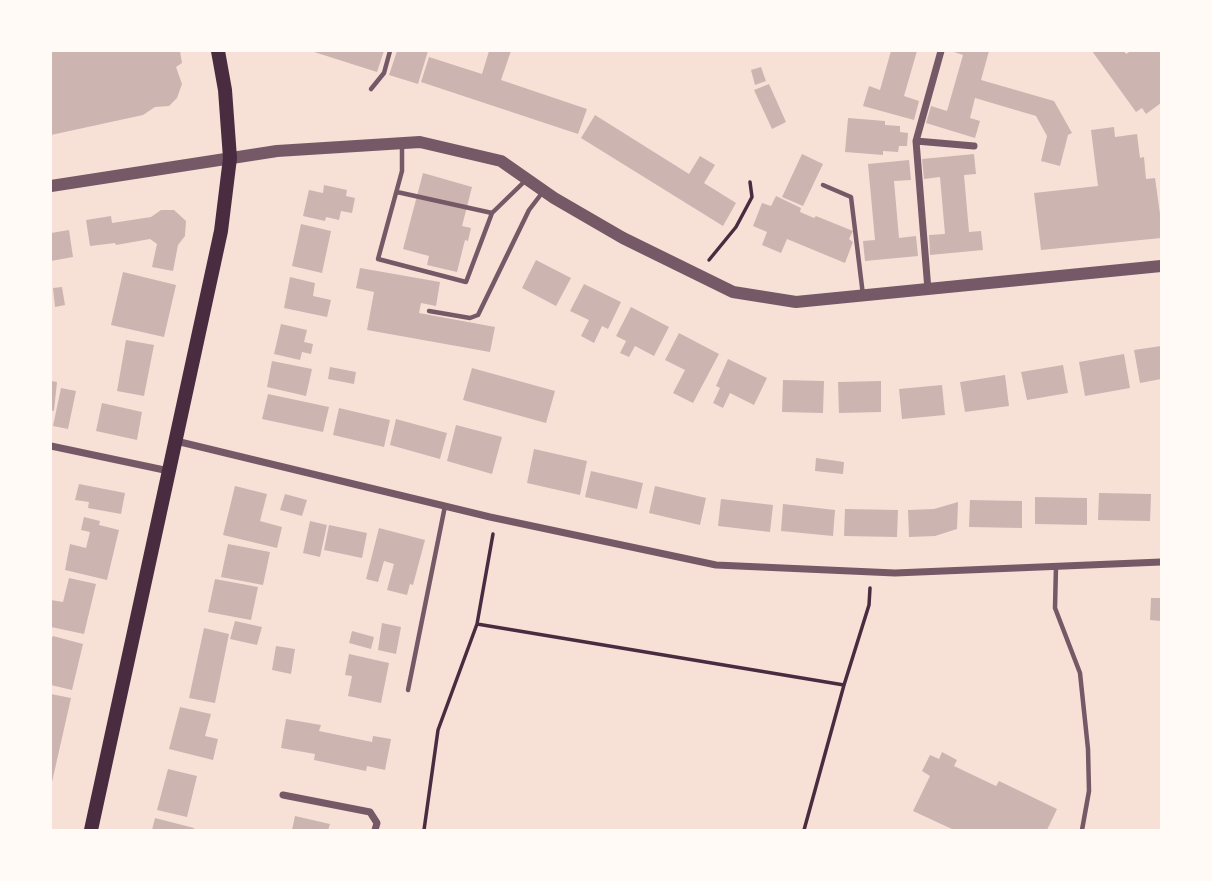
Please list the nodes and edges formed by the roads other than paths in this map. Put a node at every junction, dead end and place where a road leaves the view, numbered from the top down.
1 (218, 51) edge
2 (390, 51) edge
3 (941, 51) edge
4 (370, 89) dead end
5 (916, 141) junction
6 (402, 143) junction
7 (974, 146) dead end
8 (230, 158) junction
9 (527, 179) junction
10 (823, 185) dead end
11 (51, 186) edge
12 (543, 191) junction
13 (396, 192) junction
14 (492, 213) junction
15 (1161, 266) edge
16 (928, 290) junction
17 (863, 296) junction
18 (429, 311) dead end
19 (175, 441) junction
20 (51, 446) edge
21 (169, 471) junction
22 (444, 506) junction
23 (1161, 562) edge
24 (1056, 566) junction
25 (408, 690) dead end
26 (283, 794) dead end
27 (91, 830) edge
28 (375, 830) edge
29 (1082, 830) edge

1 - 8 main road
2 - 4 lane
3 - 5 street
5 - 7 street
5 - 16 street
6 - 8 street
6 - 9 street
6 - 13 lane
8 - 11 street
8 - 19 main road
9 - 12 street
9 - 14 lane
10 - 17 lane
12 - 17 street
12 - 18 lane
13 - 14 lane
13 - 14 lane
15 - 16 street
16 - 17 street
19 - 21 main road
19 - 22 street
20 - 21 street
21 - 27 main road
22 - 24 street
22 - 25 lane
23 - 24 street
24 - 29 lane
26 - 28 street

